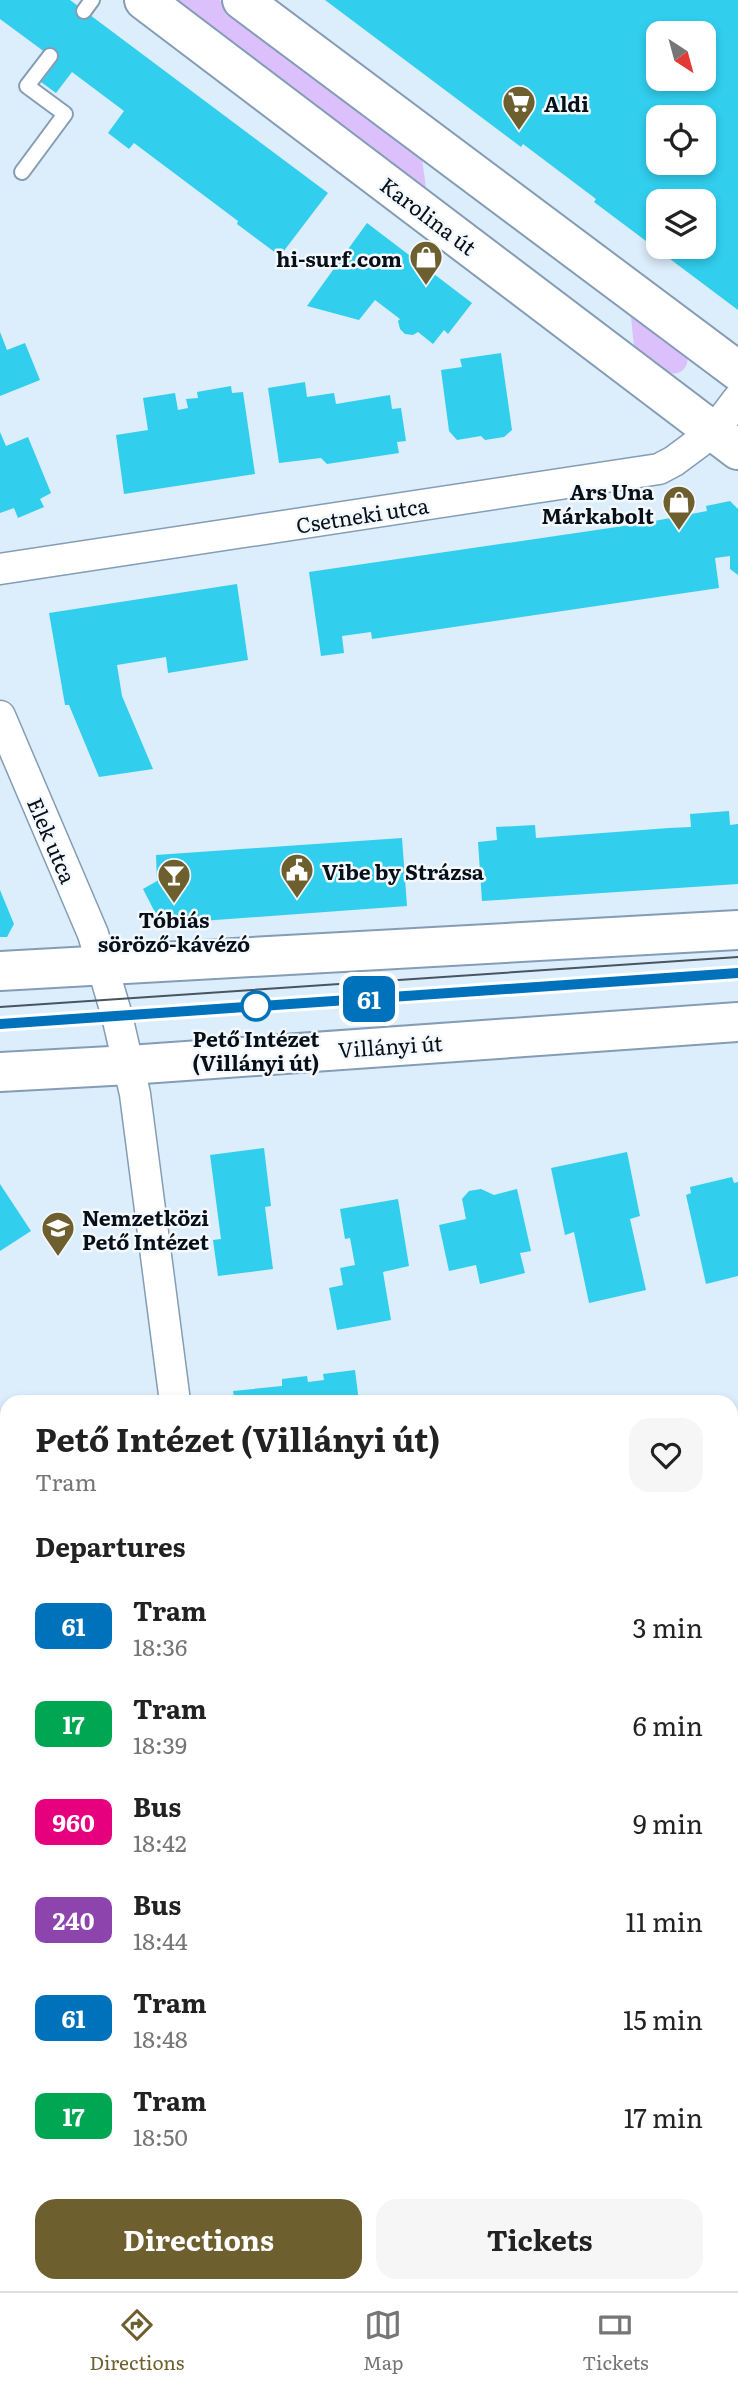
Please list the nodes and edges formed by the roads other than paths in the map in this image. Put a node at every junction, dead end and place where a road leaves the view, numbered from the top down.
1 (144, 0) edge
2 (242, 0) edge
3 (50, 56) dead end
4 (22, 172) dead end
5 (738, 371) edge
6 (738, 399) edge
7 (726, 441) edge
8 (0, 569) edge
9 (0, 716) edge
10 (738, 930) edge
11 (103, 966) junction
12 (0, 971) edge
13 (738, 1022) edge
14 (130, 1065) junction
15 (0, 1072) edge
16 (174, 1395) edge

1 - 7 street, Karolina út
2 - 5 street
3 - 4 lane
6 - 7 street
7 - 8 street, Csetneki utca
9 - 11 street, Elek utca
10 - 11 street
11 - 12 street
11 - 14 street, Elek utca
13 - 14 street, Villányi út
14 - 15 street, Villányi út
14 - 16 street, Elek utca

